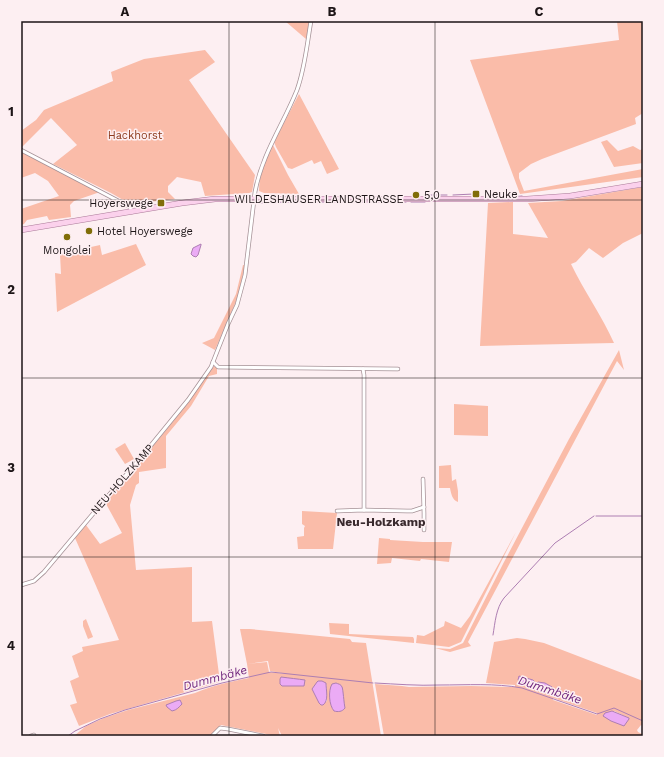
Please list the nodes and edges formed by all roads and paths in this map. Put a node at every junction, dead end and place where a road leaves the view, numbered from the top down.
1 (311, 21) edge
2 (21, 150) edge
3 (643, 184) edge
4 (254, 199) junction
5 (132, 212) junction
6 (21, 230) edge
7 (213, 362) junction
8 (363, 369) junction
9 (398, 369) dead end
10 (423, 478) dead end
11 (424, 507) junction
12 (364, 510) junction
13 (337, 511) dead end
14 (424, 530) dead end
15 (21, 585) edge
16 (212, 736) edge
17 (263, 736) edge

1 - 4 street, NEU-HOLZKAMP
2 - 5 street
3 - 4 main road, WILDESHAUSER LANDSTRASSE
4 - 5 main road, WILDESHAUSER LANDSTRASSE
4 - 7 street, NEU-HOLZKAMP
5 - 6 main road, WILDESHAUSER LANDSTRASSE
7 - 8 street
7 - 15 street, NEU-HOLZKAMP
8 - 9 street
8 - 12 street
10 - 11 street
11 - 12 street
11 - 14 street
12 - 13 street
16 - 17 street

